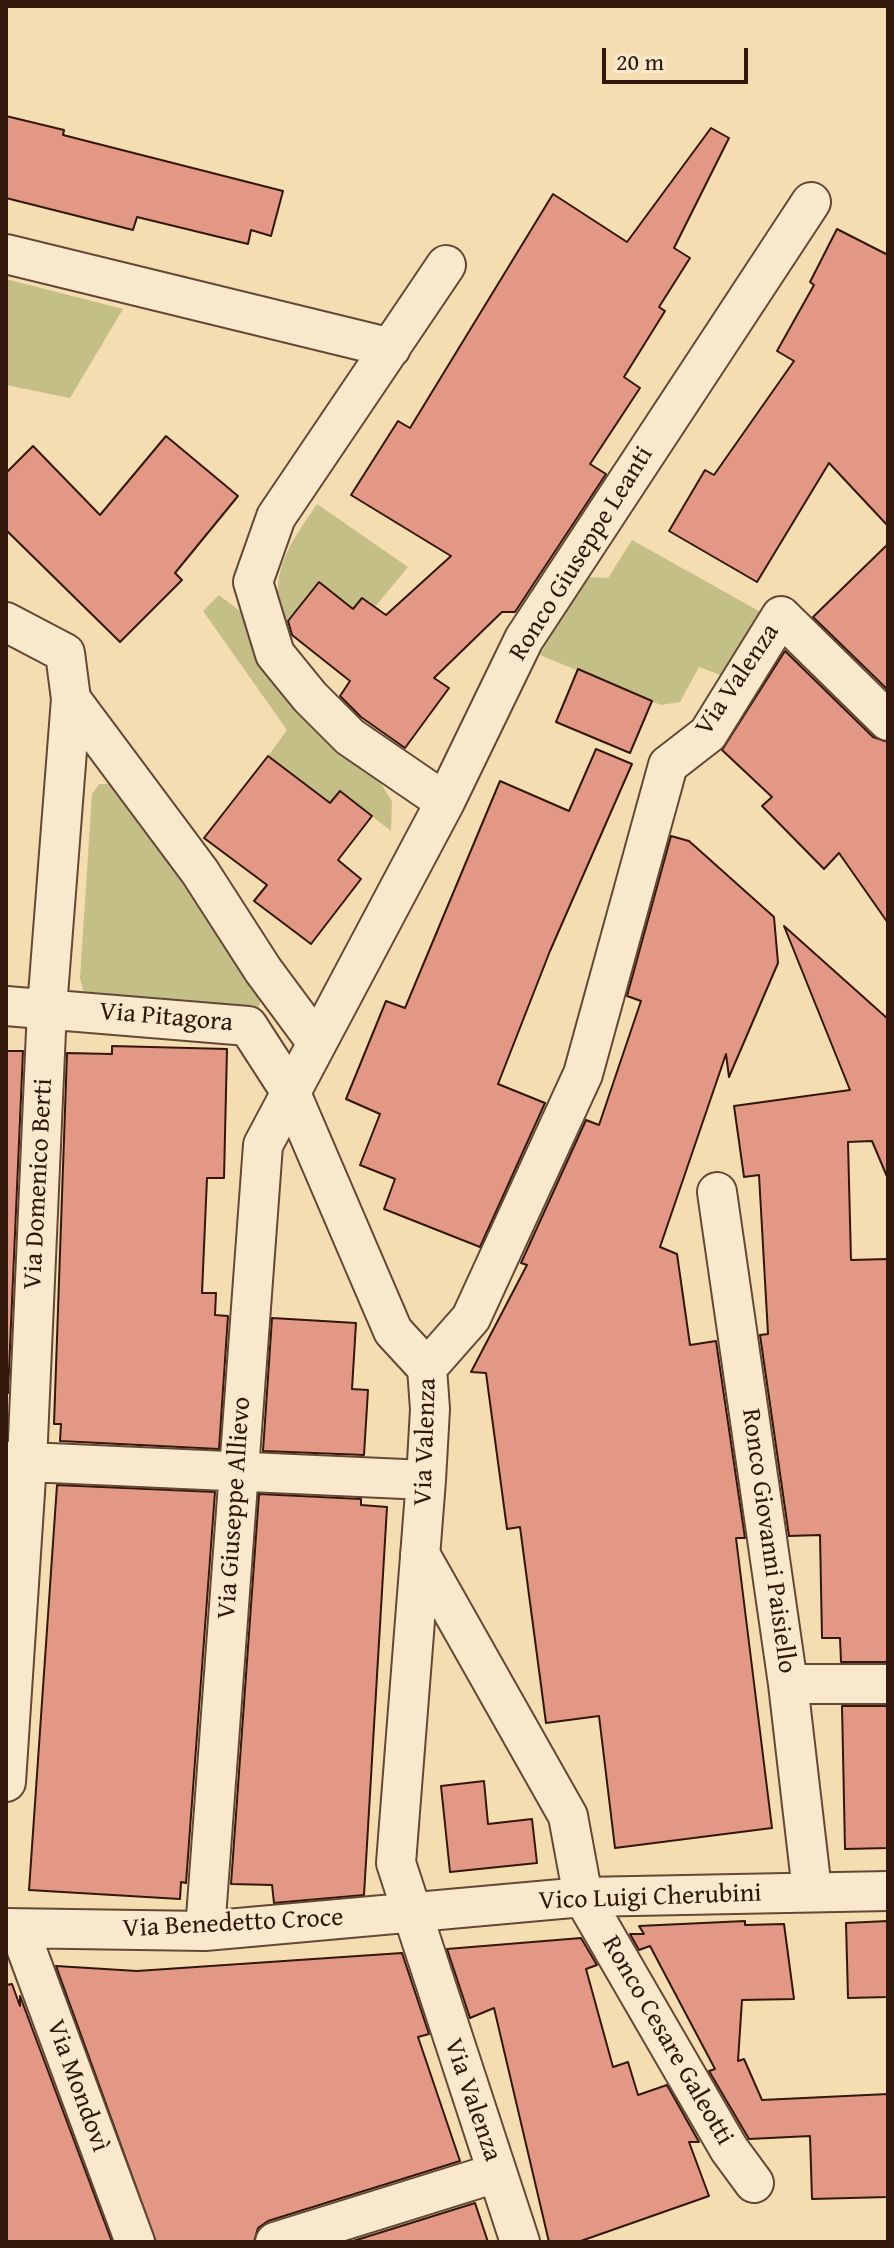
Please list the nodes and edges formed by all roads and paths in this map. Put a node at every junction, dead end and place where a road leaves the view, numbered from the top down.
1 (811, 202) dead end
2 (6, 254) edge
3 (446, 265) dead end
4 (391, 348) junction
5 (6, 622) edge
6 (71, 699) junction
7 (888, 721) edge
8 (445, 802) junction
9 (6, 1006) edge
10 (47, 1008) junction
11 (317, 1043) junction
12 (290, 1091) junction
13 (717, 1192) dead end
14 (427, 1368) junction
15 (16, 1461) edge
16 (237, 1470) junction
17 (426, 1480) junction
18 (420, 1554) junction
19 (788, 1684) junction
20 (888, 1684) edge
21 (6, 1782) edge
22 (812, 1891) junction
23 (888, 1891) edge
24 (583, 1897) junction
25 (412, 1914) junction
26 (12, 1929) edge
27 (205, 1931) junction
28 (496, 2173) junction
29 (754, 2183) dead end
30 (135, 2242) edge
31 (275, 2242) edge
32 (520, 2242) edge

1 - 8 street, Ronco Giuseppe Leanti
2 - 4 street
3 - 4 street
4 - 8 street
5 - 6 street, Via Domenico Berti
6 - 10 street, Via Domenico Berti
6 - 11 street
7 - 14 street, Via Valenza
8 - 11 street, Ronco Giuseppe Leanti
9 - 10 street, Via Pitagora
10 - 12 street, Via Pitagora
10 - 15 street, Via Domenico Berti
11 - 12 street, Ronco Giuseppe Leanti
12 - 14 street
12 - 16 street, Via Giuseppe Allievo
13 - 19 street, Ronco Giovanni Paisiello
14 - 17 street, Via Valenza
15 - 16 street
15 - 21 street, Via Domenico Berti
16 - 17 street
16 - 27 street, Via Giuseppe Allievo
17 - 18 street, Via Valenza
18 - 24 street, Ronco Cesare Galeotti
18 - 25 street, Via Valenza
19 - 20 street
19 - 22 street, Ronco Giovanni Paisiello
22 - 23 street, Vico Luigi Cherubini
22 - 24 street, Vico Luigi Cherubini
24 - 25 street, Vico Luigi Cherubini
24 - 29 street, Ronco Cesare Galeotti
25 - 27 street, Via Benedetto Croce
25 - 28 street, Via Valenza
26 - 27 street, Via Benedetto Croce
26 - 30 street, Via Mondovì
28 - 31 street
28 - 32 street, Via Valenza

